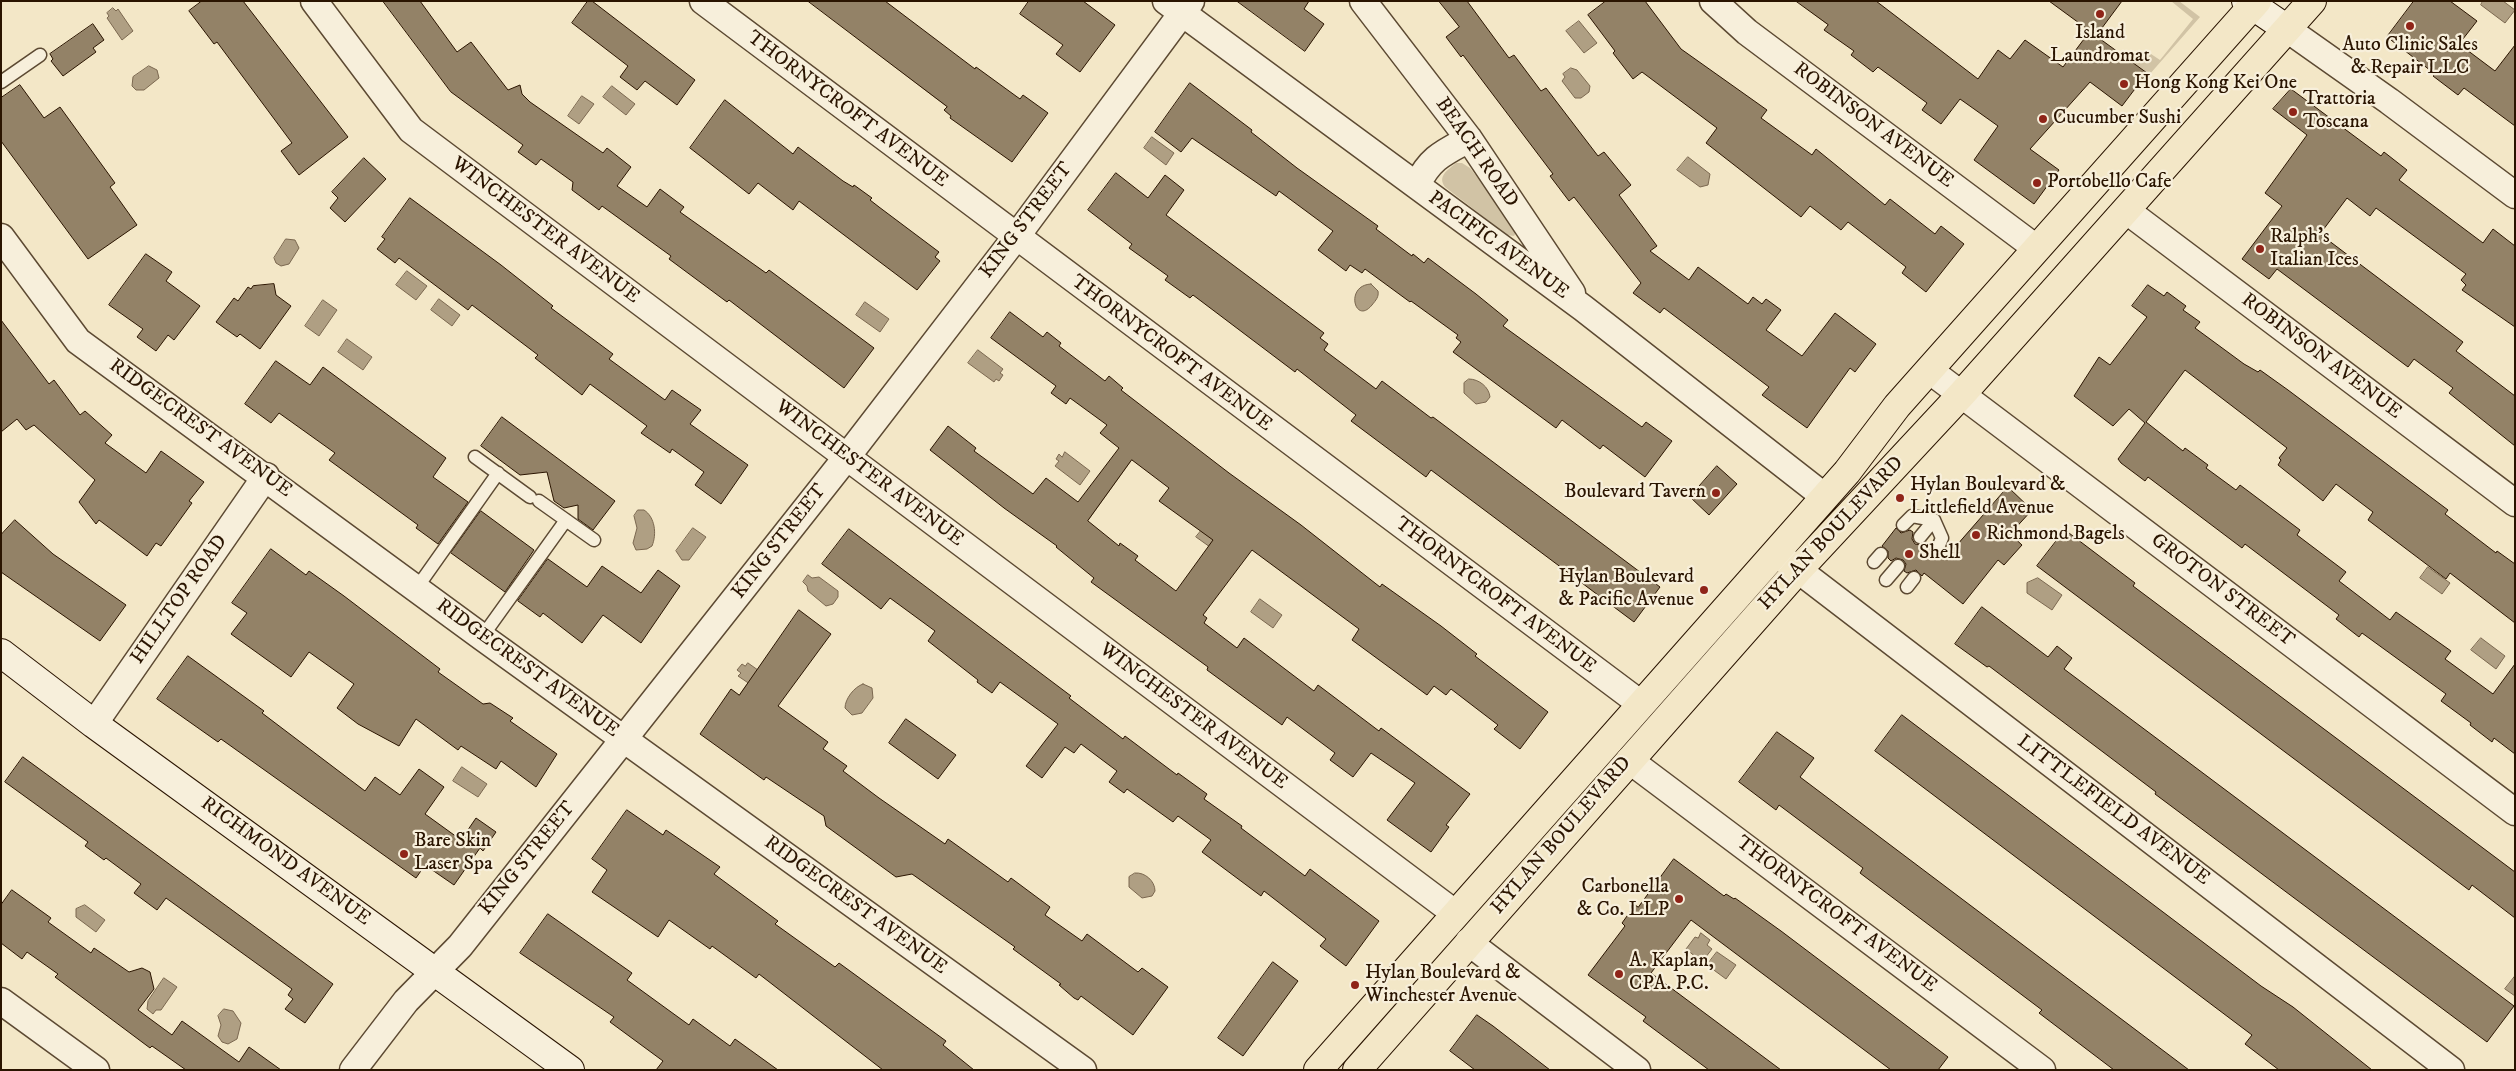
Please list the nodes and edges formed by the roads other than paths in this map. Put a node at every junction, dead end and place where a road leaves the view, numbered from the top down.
1 (314, 1) edge
2 (703, 1) edge
3 (1364, 1) edge
4 (1713, 1) edge
5 (2312, 1) edge
6 (2252, 3) edge
7 (1180, 5) edge
8 (2287, 29) junction
9 (40, 54) dead end
10 (1, 82) edge
11 (1469, 140) junction
12 (1417, 185) junction
13 (2515, 196) edge
14 (2127, 211) junction
15 (1, 237) edge
16 (1016, 237) junction
17 (2036, 248) junction
18 (1583, 308) junction
19 (1929, 370) junction
20 (1961, 395) junction
21 (475, 457) dead end
22 (846, 458) junction
23 (498, 474) junction
24 (266, 476) junction
25 (1825, 497) junction
26 (2515, 503) edge
27 (566, 520) junction
28 (1934, 520) junction
29 (1903, 525) dead end
30 (1920, 537) dead end
31 (594, 540) dead end
32 (1937, 550) dead end
33 (1775, 553) junction
34 (1898, 566) dead end
35 (1798, 570) junction
36 (1886, 580) dead end
37 (416, 589) junction
38 (482, 637) junction
39 (1, 653) edge
40 (1640, 704) junction
41 (94, 724) junction
42 (624, 739) junction
43 (1629, 760) junction
44 (2515, 812) edge
45 (1456, 914) junction
46 (1468, 942) junction
47 (436, 971) junction
48 (1, 1001) edge
49 (96, 1070) edge
50 (353, 1070) edge
51 (570, 1070) edge
52 (1082, 1070) edge
53 (1318, 1070) edge
54 (1357, 1070) edge
55 (1637, 1070) edge
56 (2042, 1070) edge
57 (2451, 1070) edge

1 - 22 street, WINCHESTER AVENUE
2 - 16 street, THORNYCROFT AVENUE
3 - 11 street, BEACH ROAD
4 - 17 street, ROBINSON AVENUE
5 - 8 main road, HYLAN BOULEVARD
6 - 8 main road
6 - 17 main road, HYLAN BOULEVARD
7 - 12 street, PACIFIC AVENUE
7 - 16 street, KING STREET
8 - 13 street
8 - 14 main road, HYLAN BOULEVARD
9 - 10 lane
11 - 12 street
11 - 18 street, BEACH ROAD
12 - 18 street, PACIFIC AVENUE
14 - 20 main road, HYLAN BOULEVARD
14 - 26 street, ROBINSON AVENUE
15 - 24 street, RIDGECREST AVENUE
16 - 22 street, KING STREET
16 - 40 street, THORNYCROFT AVENUE
17 - 19 main road, HYLAN BOULEVARD
18 - 25 street, PACIFIC AVENUE
19 - 20 street, GROTON STREET
19 - 25 main road, HYLAN BOULEVARD
20 - 35 main road, HYLAN BOULEVARD
20 - 44 street, GROTON STREET
21 - 23 lane
22 - 42 street, KING STREET
22 - 45 street, WINCHESTER AVENUE
23 - 27 lane
23 - 37 lane
24 - 37 street, RIDGECREST AVENUE
24 - 41 street, HILLTOP ROAD
25 - 33 main road, HYLAN BOULEVARD
27 - 31 lane
27 - 38 lane
28 - 29 lane
28 - 30 lane
28 - 32 lane
33 - 35 street, LITTLEFIELD AVENUE
33 - 40 main road, HYLAN BOULEVARD
34 - 36 lane
35 - 43 main road, HYLAN BOULEVARD
35 - 57 street, LITTLEFIELD AVENUE
37 - 38 street, RIDGECREST AVENUE
38 - 42 street, RIDGECREST AVENUE
39 - 41 main road, RICHMOND AVENUE
40 - 45 main road, HYLAN BOULEVARD
41 - 47 main road, RICHMOND AVENUE
42 - 47 street, KING STREET
42 - 52 street, RIDGECREST AVENUE
43 - 46 main road, HYLAN BOULEVARD
43 - 56 street, THORNYCROFT AVENUE
45 - 53 main road, HYLAN BOULEVARD
46 - 54 main road, HYLAN BOULEVARD
46 - 55 street
47 - 50 street, KING STREET
47 - 51 main road, RICHMOND AVENUE
48 - 49 street

